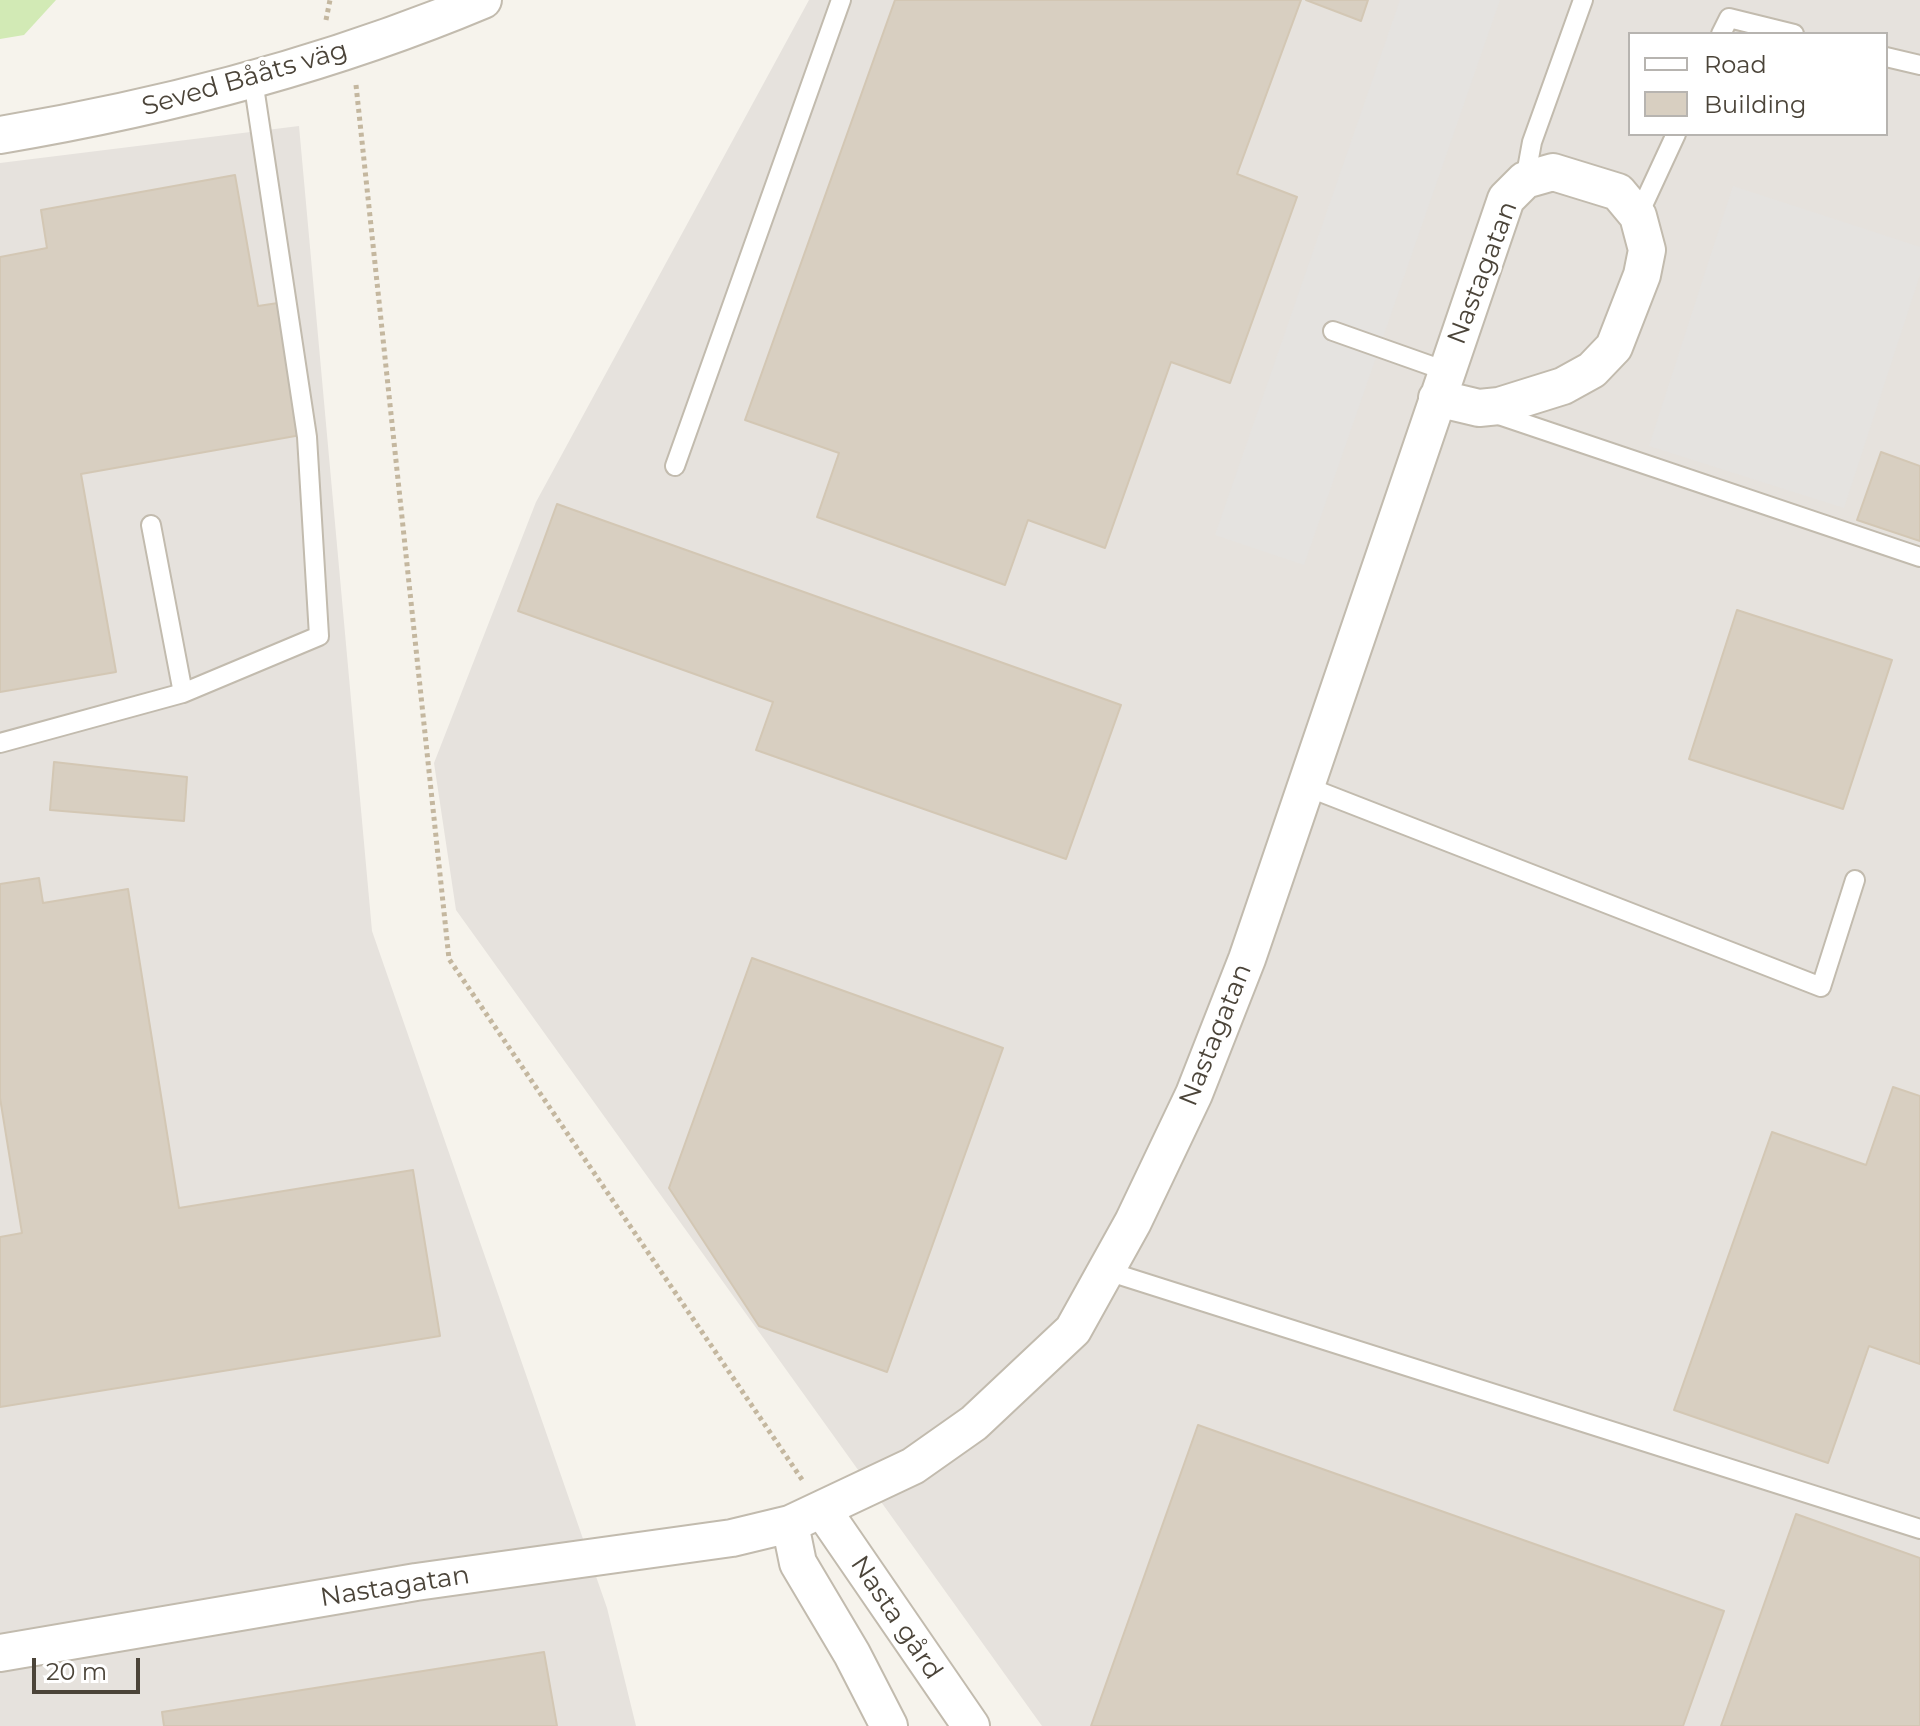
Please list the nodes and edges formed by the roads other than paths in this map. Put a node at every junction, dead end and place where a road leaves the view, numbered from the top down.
1 (483, 0) edge
2 (841, 0) edge
3 (1583, 0) edge
4 (1722, 32) edge
5 (1786, 32) edge
6 (1888, 57) edge
7 (1920, 65) edge
8 (253, 80) junction
9 (0, 135) edge
10 (1675, 136) edge
11 (1525, 180) junction
12 (1638, 216) junction
13 (1333, 331) dead end
14 (1441, 384) junction
15 (1479, 408) junction
16 (675, 466) dead end
17 (151, 525) dead end
18 (1920, 557) edge
19 (183, 693) junction
20 (0, 743) edge
21 (1305, 786) junction
22 (1855, 880) dead end
23 (1107, 1271) junction
24 (806, 1516) junction
25 (1920, 1529) edge
26 (0, 1653) edge
27 (889, 1726) edge
28 (971, 1726) edge

1 - 8 street, Seved Bååts väg
2 - 16 lane
3 - 11 lane
4 - 5 lane
6 - 7 lane
8 - 9 street, Seved Bååts väg
8 - 19 lane
10 - 12 lane
11 - 12 street, Nastagatan
11 - 14 street, Nastagatan
12 - 15 street
13 - 14 lane
14 - 15 street
14 - 21 street, Nastagatan
15 - 18 lane
17 - 19 lane
19 - 20 lane
21 - 22 lane
21 - 23 street, Nastagatan
23 - 24 street, Nastagatan
23 - 25 lane
24 - 26 street, Nastagatan
24 - 27 street
24 - 28 street, Nasta gård

